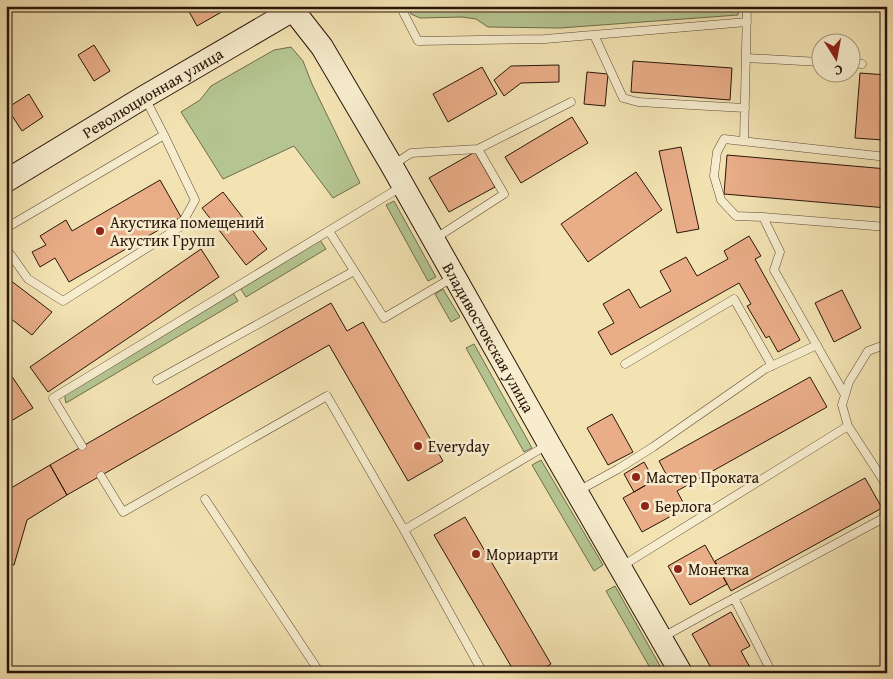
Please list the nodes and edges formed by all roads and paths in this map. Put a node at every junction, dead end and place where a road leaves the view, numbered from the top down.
1 (400, 6) edge
2 (747, 6) edge
3 (295, 8) edge
4 (747, 22) junction
5 (594, 35) junction
6 (746, 58) junction
7 (810, 61) edge
8 (144, 97) junction
9 (571, 102) dead end
10 (745, 108) junction
11 (164, 135) junction
12 (744, 141) junction
13 (478, 150) junction
14 (887, 157) edge
15 (392, 166) junction
16 (6, 181) edge
17 (402, 186) junction
18 (763, 217) junction
19 (887, 227) edge
20 (6, 228) edge
21 (329, 230) junction
22 (433, 239) junction
23 (6, 248) edge
24 (354, 271) junction
25 (454, 276) junction
26 (887, 344) edge
27 (817, 345) junction
28 (625, 364) dead end
29 (772, 366) junction
30 (157, 380) dead end
31 (845, 396) junction
32 (848, 426) junction
33 (549, 444) junction
34 (82, 446) dead end
35 (101, 476) dead end
36 (887, 486) edge
37 (577, 491) junction
38 (205, 499) dead end
39 (887, 511) edge
40 (882, 519) junction
41 (887, 527) edge
42 (404, 530) junction
43 (620, 567) junction
44 (734, 598) junction
45 (662, 638) junction
46 (320, 673) edge
47 (484, 673) edge
48 (681, 673) edge
49 (772, 673) edge

1 - 5 lane
2 - 4 lane
3 - 8 street, Революционная улица
3 - 15 street, Владивостокская улица
4 - 5 lane
4 - 6 lane
5 - 10 lane
6 - 7 lane
6 - 10 lane
8 - 11 lane
8 - 16 street, Революционная улица
9 - 13 lane
10 - 12 lane
11 - 20 lane
11 - 23 lane
12 - 14 lane
12 - 18 lane
13 - 15 lane
13 - 22 lane
15 - 17 street, Владивостокская улица
17 - 21 lane
17 - 22 street, Владивостокская улица
18 - 19 lane
18 - 27 lane
21 - 24 lane
21 - 34 lane
22 - 25 street, Владивостокская улица
24 - 25 lane
24 - 30 lane
25 - 33 street, Владивостокская улица
26 - 31 lane
27 - 29 lane
27 - 31 lane
28 - 29 lane
29 - 37 lane
31 - 32 lane
32 - 36 lane
32 - 43 lane
33 - 37 street, Владивостокская улица
33 - 42 lane
35 - 42 lane
37 - 43 street, Владивостокская улица
38 - 46 lane
39 - 40 lane
40 - 41 lane
40 - 44 lane
42 - 47 lane
43 - 45 street, Владивостокская улица
44 - 45 lane
44 - 49 lane
45 - 48 street, Владивостокская улица

